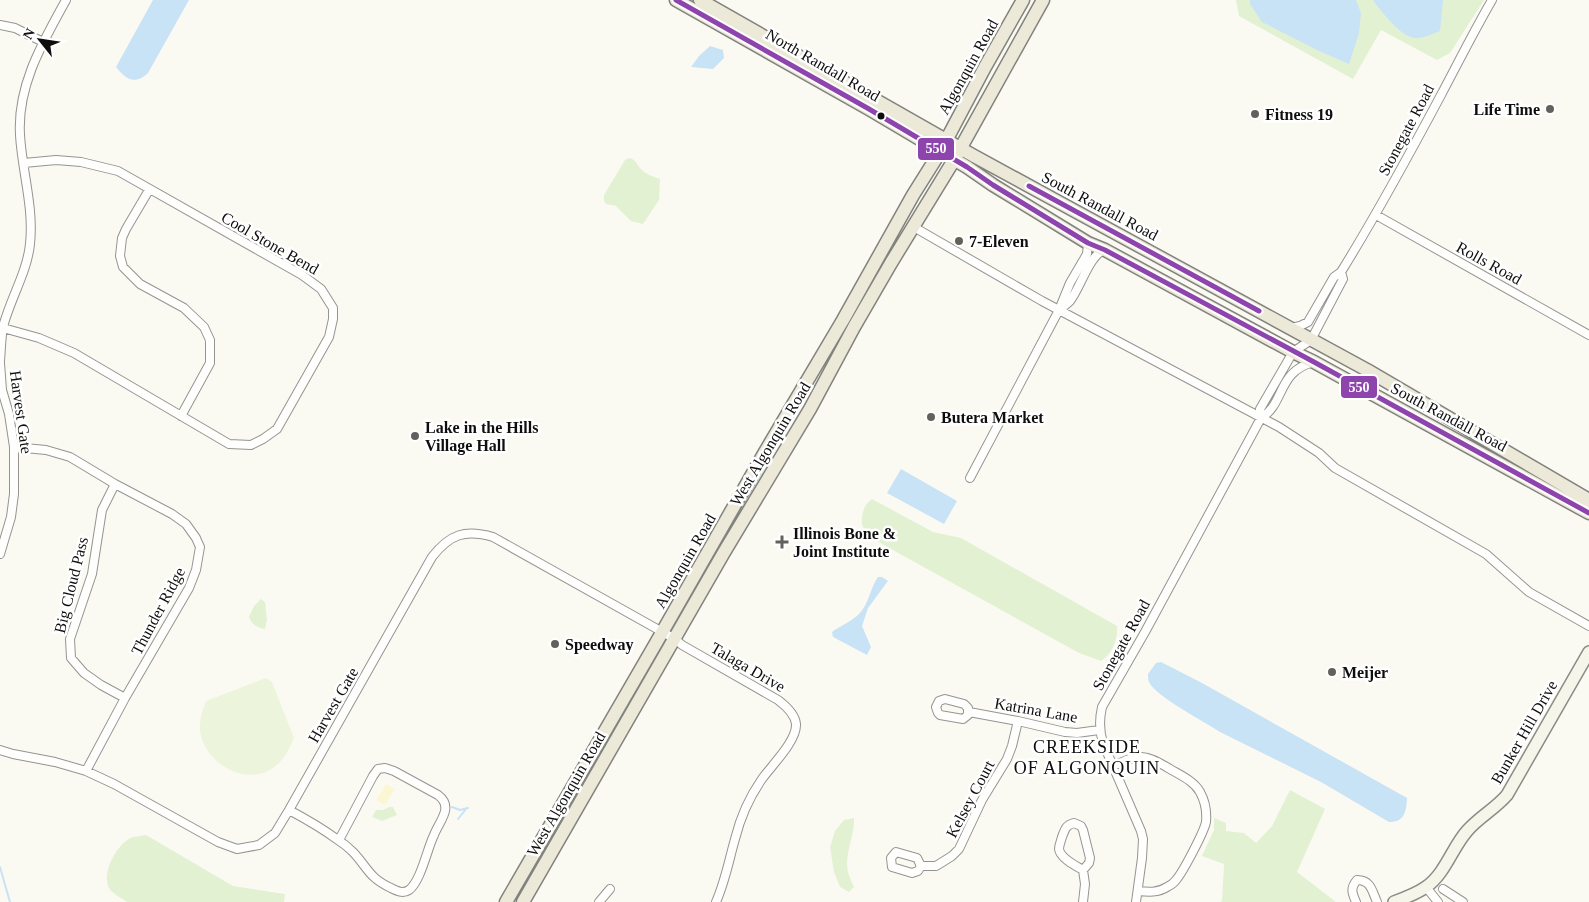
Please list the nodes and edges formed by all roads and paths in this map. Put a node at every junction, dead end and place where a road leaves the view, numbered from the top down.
1 (66, 0) edge
2 (676, 0) edge
3 (700, 0) edge
4 (1492, 0) edge
5 (1023, 1) edge
6 (1039, 4) edge
7 (0, 25) edge
8 (43, 42) junction
9 (1002, 73) junction
10 (946, 140) junction
11 (960, 148) junction
12 (940, 152) junction
13 (954, 160) junction
14 (24, 163) junction
15 (149, 190) junction
16 (1376, 215) junction
17 (912, 226) junction
18 (1088, 243) junction
19 (1105, 250) junction
20 (1342, 272) junction
21 (1060, 310) junction
22 (3, 328) junction
23 (1290, 328) junction
24 (1589, 335) edge
25 (1311, 340) junction
26 (1293, 352) junction
27 (0, 362) edge
28 (1314, 362) junction
29 (181, 416) junction
30 (1261, 418) junction
31 (14, 448) junction
32 (970, 478) dead end
33 (115, 484) junction
34 (1589, 500) edge
35 (1589, 513) edge
36 (0, 554) edge
37 (1589, 626) edge
38 (662, 632) junction
39 (674, 639) junction
40 (1589, 652) edge
41 (125, 698) junction
42 (969, 712) dead end
43 (1018, 721) junction
44 (1099, 730) junction
45 (0, 750) edge
46 (1113, 766) junction
47 (86, 771) junction
48 (289, 810) junction
49 (339, 840) junction
50 (921, 866) dead end
51 (1083, 870) junction
52 (1426, 888) junction
53 (610, 889) dead end
54 (1443, 889) dead end
55 (1138, 891) junction
56 (506, 902) edge
57 (523, 902) edge
58 (600, 902) edge
59 (716, 902) edge
60 (1083, 902) edge
61 (1136, 902) edge
62 (1356, 902) edge
63 (1377, 902) edge
64 (1394, 902) edge
65 (1438, 902) edge
66 (1463, 902) edge

1 - 8 street, Harvest Gate
2 - 12 main road, North Randall Road
3 - 10 main road, North Randall Road
4 - 16 street, Stonegate Road
5 - 9 main road
5 - 10 main road, Algonquin Road
6 - 9 main road, West Algonquin Road
7 - 8 street
8 - 14 street, Harvest Gate
9 - 11 main road, West Algonquin Road
10 - 11 main road, North Randall Road
10 - 12 main road, Algonquin Road
11 - 13 main road, West Algonquin Road
11 - 23 main road, South Randall Road
12 - 13 main road, North Randall Road
12 - 38 main road, Algonquin Road
13 - 17 main road, West Algonquin Road
13 - 18 main road, South Randall Road
14 - 15 street, Cool Stone Bend
14 - 22 street, Harvest Gate
15 - 29 street
15 - 29 street, Cool Stone Bend
16 - 20 street, Stonegate Road
16 - 24 street, Rolls Road
17 - 21 street
17 - 39 main road, West Algonquin Road
18 - 19 main road, South Randall Road
18 - 21 street
19 - 21 street
19 - 26 main road, South Randall Road
20 - 23 street, Stonegate Road
20 - 25 street, Stonegate Road
21 - 30 street
21 - 32 street
22 - 27 street, Harvest Gate
22 - 29 street, Cool Stone Bend
23 - 25 main road, South Randall Road
25 - 26 street, Stonegate Road
25 - 34 main road, South Randall Road
26 - 28 main road, South Randall Road
26 - 30 street, Stonegate Road
27 - 31 street, Harvest Gate
28 - 30 street, Stonegate Road
28 - 35 main road, South Randall Road
30 - 37 street
30 - 44 street, Stonegate Road
31 - 33 street, Thunder Ridge
31 - 36 street, Harvest Gate
33 - 41 street, Big Cloud Pass
33 - 41 street, Thunder Ridge
38 - 39 street, Talaga Drive
38 - 48 street, Harvest Gate
38 - 56 main road, Algonquin Road
39 - 57 main road, West Algonquin Road
39 - 59 street, Talaga Drive
40 - 52 street, Bunker Hill Drive
41 - 47 street, Thunder Ridge
42 - 43 street, Katrina Lane
43 - 44 street, Katrina Lane
43 - 50 street, Kelsey Court
44 - 46 street, Stonegate Road
45 - 47 street, Harvest Gate
46 - 55 street, Stonegate Road
46 - 55 street
47 - 48 street, Harvest Gate
48 - 49 street
49 - 49 street
51 - 51 street
51 - 60 street
52 - 64 street, Bunker Hill Drive
52 - 65 street
53 - 58 street
54 - 66 street
55 - 61 street, Stonegate Road
62 - 63 street

